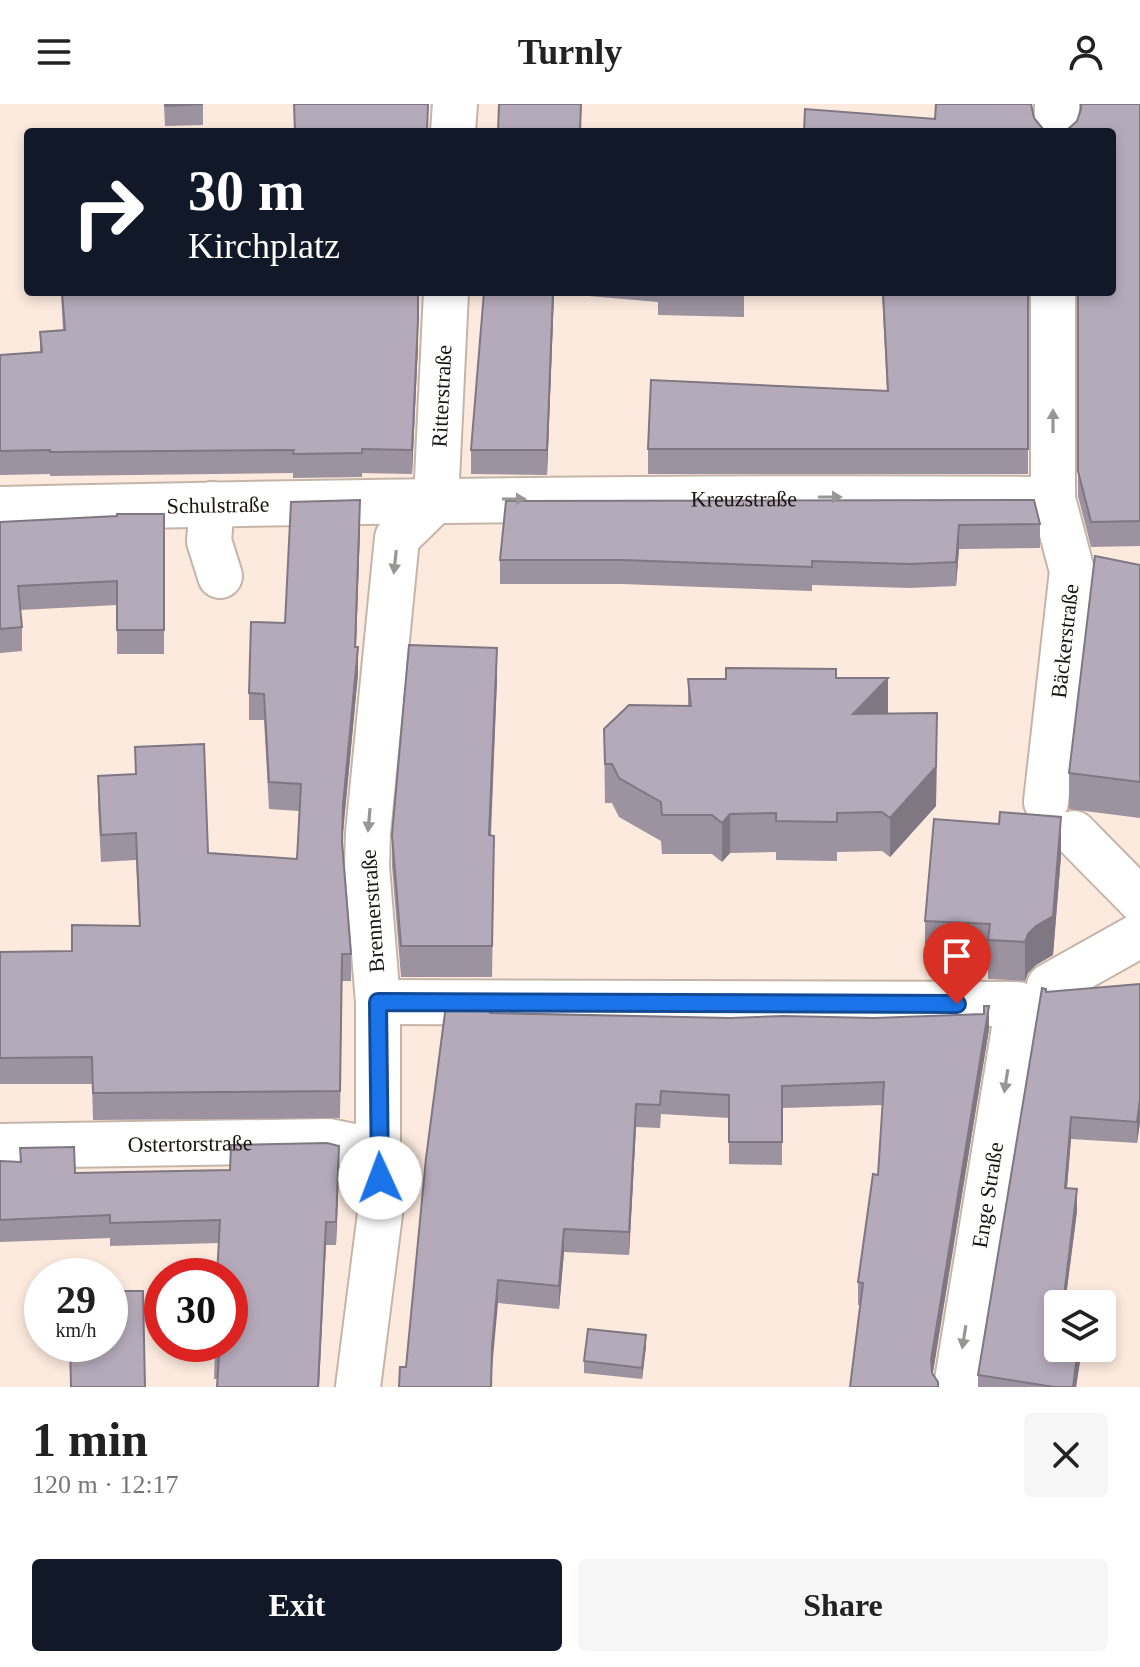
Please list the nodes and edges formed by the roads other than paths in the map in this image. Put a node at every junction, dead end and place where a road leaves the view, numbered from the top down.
1 (455, 104) edge
2 (1057, 104) edge
3 (453, 128) edge
4 (1056, 128) edge
5 (446, 296) edge
6 (1053, 296) edge
7 (1053, 499) junction
8 (436, 500) junction
9 (212, 504) junction
10 (0, 509) edge
11 (220, 576) dead end
12 (1140, 900) edge
13 (1140, 935) edge
14 (1034, 995) junction
15 (378, 1002) junction
16 (0, 1146) edge
17 (378, 1151) junction
18 (358, 1387) edge
19 (956, 1387) edge

1 - 3 street
2 - 4 street
5 - 8 street, Ritterstraße
7 -> 6 street, Bäckerstraße
8 -> 7 street, Kreuzstraße
7 - 12 street, Bäckerstraße
8 - 9 street, Schulstraße
8 -> 15 street, Brennerstraße
9 - 10 street, Schulstraße
9 - 11 street
13 - 14 street
14 - 15 street
14 -> 19 street, Enge Straße
15 - 17 street, Brennerstraße
16 - 17 street, Ostertorstraße
17 - 18 street, Brennerstraße

